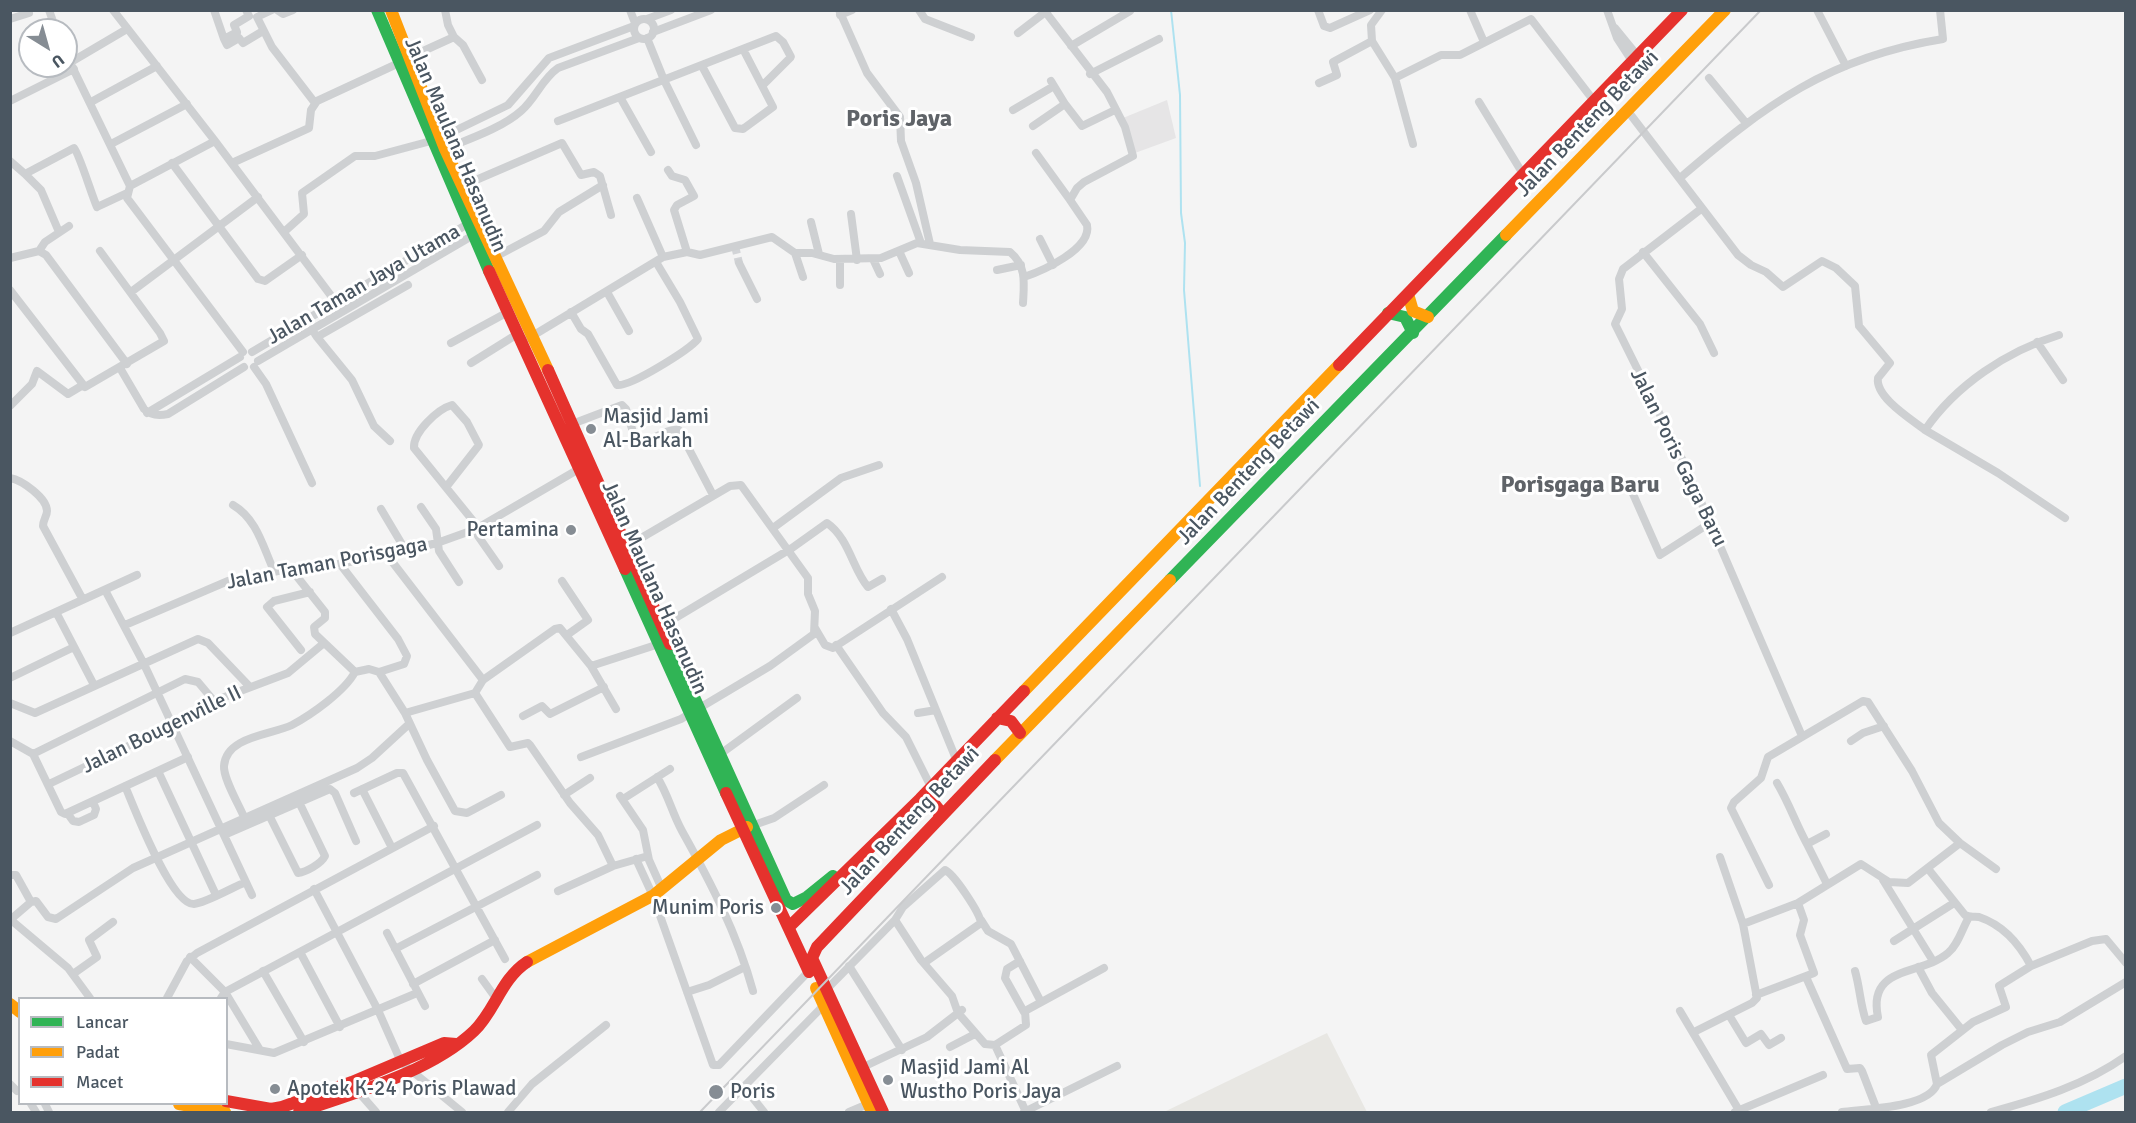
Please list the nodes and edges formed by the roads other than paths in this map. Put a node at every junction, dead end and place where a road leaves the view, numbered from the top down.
1 (113, 10) edge
2 (214, 10) edge
3 (246, 10) edge
4 (272, 10) edge
5 (277, 10) edge
6 (293, 10) edge
7 (377, 10) edge
8 (391, 10) edge
9 (445, 10) edge
10 (630, 10) edge
11 (671, 10) edge
12 (711, 10) edge
13 (852, 10) edge
14 (919, 10) edge
15 (1318, 10) edge
16 (1370, 10) edge
17 (1382, 10) edge
18 (1470, 10) edge
19 (1607, 10) edge
20 (1682, 10) edge
21 (1725, 10) edge
22 (1817, 10) edge
23 (1940, 10) edge
24 (1046, 11) edge
25 (1130, 11) edge
26 (29, 13) dead end
27 (840, 13) edge
28 (10, 20) edge
29 (640, 20) edge
30 (127, 29) junction
31 (263, 32) junction
32 (1018, 33) dead end
33 (646, 36) junction
34 (454, 37) junction
35 (971, 37) dead end
36 (224, 39) junction
37 (1159, 39) dead end
38 (1372, 41) junction
39 (1484, 42) junction
40 (1071, 46) junction
41 (743, 49) junction
42 (78, 57) edge
43 (1634, 58) junction
44 (404, 60) junction
45 (157, 66) junction
46 (702, 66) junction
47 (1846, 66) junction
48 (1090, 74) junction
49 (78, 77) edge
50 (44, 78) edge
51 (1395, 78) junction
52 (1709, 78) dead end
53 (482, 80) dead end
54 (664, 80) junction
55 (1319, 83) dead end
56 (763, 86) junction
57 (620, 97) junction
58 (10, 100) edge
59 (1594, 100) junction
60 (91, 102) junction
61 (1479, 102) dead end
62 (315, 103) junction
63 (187, 104) junction
64 (1065, 104) junction
65 (1012, 110) dead end
66 (1115, 110) junction
67 (1627, 110) junction
68 (558, 121) dead end
69 (1746, 123) junction
70 (1033, 126) dead end
71 (461, 129) junction
72 (466, 140) junction
73 (215, 141) junction
74 (442, 142) junction
75 (111, 144) junction
76 (696, 144) dead end
77 (1413, 144) dead end
78 (651, 152) dead end
79 (1036, 153) dead end
80 (10, 161) edge
81 (172, 163) junction
82 (231, 163) junction
83 (668, 170) dead end
84 (25, 174) junction
85 (1523, 174) junction
86 (897, 176) dead end
87 (1680, 178) junction
88 (468, 183) junction
89 (603, 185) junction
90 (129, 189) junction
91 (258, 197) junction
92 (637, 198) dead end
93 (1070, 200) junction
94 (1701, 209) junction
95 (851, 214) dead end
96 (611, 215) dead end
97 (811, 222) dead end
98 (69, 226) dead end
99 (219, 226) junction
100 (474, 227) junction
101 (59, 231) junction
102 (284, 232) junction
103 (1040, 239) dead end
104 (926, 243) junction
105 (39, 251) junction
106 (100, 251) dead end
107 (899, 251) junction
108 (687, 252) junction
109 (1643, 252) junction
110 (795, 253) junction
111 (819, 254) junction
112 (302, 255) junction
113 (500, 255) junction
114 (10, 258) edge
115 (840, 259) junction
116 (873, 259) junction
117 (173, 260) junction
118 (660, 260) junction
119 (857, 260) junction
120 (739, 263) tunnel mouth
121 (1021, 265) junction
122 (1053, 266) junction
123 (997, 270) dead end
124 (909, 273) dead end
125 (880, 274) dead end
126 (803, 277) dead end
127 (1024, 277) junction
128 (390, 284) junction
129 (408, 285) dead end
130 (840, 285) dead end
131 (10, 290) edge
132 (608, 291) junction
133 (131, 292) junction
134 (395, 293) junction
135 (1408, 297) junction
136 (757, 299) dead end
137 (335, 301) junction
138 (1023, 303) dead end
139 (508, 312) junction
140 (571, 312) junction
141 (1392, 313) junction
142 (338, 315) junction
143 (1418, 323) junction
144 (343, 324) junction
145 (629, 331) dead end
146 (315, 333) junction
147 (2058, 335) dead end
148 (528, 336) junction
149 (451, 342) dead end
150 (2037, 342) junction
151 (1714, 353) dead end
152 (245, 354) junction
153 (471, 363) dead end
154 (252, 365) junction
155 (123, 366) junction
156 (2063, 380) dead end
157 (83, 385) junction
158 (10, 406) edge
159 (147, 413) junction
160 (572, 424) junction
161 (1924, 430) junction
162 (390, 441) dead end
163 (879, 465) dead end
164 (584, 466) junction
165 (10, 478) edge
166 (312, 483) dead end
167 (447, 486) junction
168 (1633, 494) dead end
169 (712, 495) junction
170 (233, 505) dead end
171 (421, 507) dead end
172 (381, 509) dead end
173 (2065, 518) dead end
174 (1710, 523) junction
175 (773, 528) junction
176 (476, 529) junction
177 (437, 543) junction
178 (626, 548) junction
179 (787, 550) junction
180 (406, 551) junction
181 (387, 555) junction
182 (340, 564) junction
183 (499, 566) dead end
184 (291, 569) junction
185 (274, 572) junction
186 (137, 575) dead end
187 (942, 576) dead end
188 (882, 579) dead end
189 (562, 581) dead end
190 (459, 582) dead end
191 (105, 591) junction
192 (310, 592) junction
193 (82, 598) junction
194 (648, 607) junction
195 (891, 609) junction
196 (56, 612) junction
197 (665, 624) junction
198 (125, 625) junction
199 (814, 628) junction
200 (10, 633) edge
201 (567, 635) junction
202 (324, 643) junction
203 (659, 644) junction
204 (836, 645) junction
205 (74, 647) junction
206 (301, 650) dead end
207 (143, 662) junction
208 (591, 666) junction
209 (355, 672) junction
210 (380, 672) junction
211 (10, 678) edge
212 (483, 680) junction
213 (94, 685) junction
214 (250, 687) junction
215 (604, 687) junction
216 (158, 693) junction
217 (475, 693) junction
218 (797, 698) dead end
219 (214, 701) junction
220 (10, 703) edge
221 (699, 707) junction
222 (616, 709) dead end
223 (936, 710) junction
224 (405, 713) junction
225 (918, 713) dead end
226 (523, 716) dead end
227 (998, 718) junction
228 (409, 724) junction
229 (172, 725) junction
230 (1884, 726) junction
231 (1020, 734) junction
232 (1802, 736) junction
233 (10, 741) edge
234 (1851, 741) dead end
235 (33, 754) junction
236 (718, 755) junction
237 (188, 757) junction
238 (581, 758) dead end
239 (956, 759) junction
240 (670, 769) dead end
241 (158, 771) junction
242 (657, 777) junction
243 (590, 778) dead end
244 (1777, 783) dead end
245 (49, 784) junction
246 (824, 785) dead end
247 (125, 786) junction
248 (931, 787) junction
249 (501, 795) dead end
250 (564, 795) junction
251 (920, 799) junction
252 (299, 802) junction
253 (269, 815) junction
254 (244, 817) junction
255 (939, 818) junction
256 (537, 825) dead end
257 (434, 826) junction
258 (746, 828) junction
259 (222, 831) junction
260 (1826, 834) dead end
261 (191, 841) junction
262 (356, 841) dead end
263 (1960, 843) junction
264 (1807, 844) junction
265 (392, 848) junction
266 (866, 853) junction
267 (648, 856) junction
268 (156, 857) junction
269 (698, 857) junction
270 (1720, 857) dead end
271 (636, 859) junction
272 (613, 866) junction
273 (456, 868) junction
274 (1996, 868) dead end
275 (1929, 870) junction
276 (10, 875) edge
277 (537, 875) dead end
278 (1881, 877) junction
279 (246, 882) junction
280 (1827, 884) junction
281 (1768, 885) dead end
282 (314, 890) junction
283 (558, 891) dead end
284 (657, 892) junction
285 (216, 895) junction
286 (252, 895) dead end
287 (31, 902) junction
288 (1798, 903) junction
289 (1954, 903) junction
290 (476, 905) junction
291 (1969, 917) junction
292 (11, 920) edge
293 (895, 920) junction
294 (981, 920) junction
295 (113, 922) dead end
296 (1743, 924) junction
297 (789, 927) junction
298 (337, 931) junction
299 (1913, 931) junction
300 (831, 932) junction
301 (387, 933) dead end
302 (495, 940) junction
303 (795, 940) junction
304 (1894, 941) dead end
305 (395, 949) junction
306 (300, 951) junction
307 (190, 957) junction
308 (505, 959) dead end
309 (1020, 961) junction
310 (1933, 961) junction
311 (924, 963) junction
312 (2126, 963) edge
313 (849, 966) junction
314 (2031, 966) junction
315 (745, 967) junction
316 (1918, 967) junction
317 (812, 968) junction
318 (1104, 968) dead end
319 (263, 971) junction
320 (1855, 971) dead end
321 (73, 974) junction
322 (1806, 977) junction
323 (482, 979) dead end
324 (2126, 982) edge
325 (413, 984) junction
326 (753, 991) dead end
327 (687, 992) junction
328 (417, 993) junction
329 (223, 995) edge
330 (1756, 995) junction
331 (89, 997) edge
332 (168, 997) edge
333 (495, 997) junction
334 (826, 999) junction
335 (228, 1002) edge
336 (1041, 1002) junction
337 (425, 1006) dead end
338 (378, 1010) junction
339 (1680, 1011) dead end
340 (960, 1012) junction
341 (1024, 1012) junction
342 (1729, 1015) junction
343 (606, 1025) dead end
344 (340, 1027) junction
345 (1962, 1030) junction
346 (1694, 1032) junction
347 (975, 1034) junction
348 (1782, 1038) dead end
349 (304, 1042) junction
350 (228, 1044) edge
351 (995, 1045) junction
352 (950, 1047) dead end
353 (260, 1050) junction
354 (902, 1050) junction
355 (2126, 1056) edge
356 (404, 1065) junction
357 (1117, 1066) dead end
358 (858, 1069) junction
359 (1823, 1075) dead end
360 (1937, 1084) junction
361 (354, 1086) junction
362 (744, 1087) junction
363 (228, 1102) edge
364 (189, 1105) edge
365 (870, 1108) edge
366 (262, 1110) edge
367 (297, 1110) edge
368 (1877, 1110) junction
369 (1025, 1112) edge
370 (1737, 1112) edge
371 (225, 1113) edge
372 (376, 1113) edge
373 (462, 1113) edge
374 (508, 1113) edge
375 (719, 1113) edge
376 (764, 1113) edge
377 (849, 1113) edge
378 (883, 1113) edge
379 (1842, 1113) edge
380 (1991, 1113) edge

1 - 30 street
2 - 36 street
3 - 36 street
4 - 31 street
5 - 6 street
7 - 44 main road, Jalan Maulana Hasanudin
8 - 44 main road, Jalan Maulana Hasanudin
9 - 34 street
10 - 29 street
11 - 29 street
12 - 33 street
13 - 27 street
14 - 35 street
15 - 16 street
17 - 38 street
18 - 39 street
19 - 43 street
20 - 43 main road, Jalan Benteng Betawi
21 - 67 main road, Jalan Benteng Betawi
22 - 47 street
23 - 47 street
24 - 32 street
24 - 40 street
25 - 40 street
26 - 28 street
27 - 104 street
29 - 33 street
29 - 33 street
29 - 71 street
30 - 42 street
30 - 45 street
31 - 36 street
31 - 62 street
33 - 54 street
33 - 72 street
34 - 44 street
34 - 53 street
37 - 48 street
38 - 51 street
38 - 55 street
39 - 51 street
39 - 59 street
40 - 48 street
41 - 46 street
41 - 56 street
41 - 56 street
43 - 59 main road, Jalan Benteng Betawi
44 - 62 street
44 - 74 main road, Jalan Maulana Hasanudin
45 - 60 street
45 - 63 street
46 - 54 street
46 - 56 street
47 - 69 street
48 - 66 street
49 - 60 street
50 - 58 street
51 - 77 street
52 - 69 street
54 - 57 street
54 - 76 street
57 - 68 street
57 - 78 street
59 - 85 main road, Jalan Benteng Betawi
60 - 75 street
61 - 85 street
62 - 82 street
63 - 73 street
63 - 75 street
64 - 65 street
64 - 66 street
64 - 70 street
66 - 93 street
67 - 87 street
67 - 143 main road, Jalan Benteng Betawi
69 - 87 street
71 - 72 street
71 - 74 street
72 - 74 street
73 - 81 street
73 - 82 street
74 - 88 main road, Jalan Maulana Hasanudin
74 - 100 main road, Jalan Maulana Hasanudin
74 - 102 street
75 - 90 street
79 - 93 street
80 - 84 street
81 - 90 street
81 - 99 street
82 - 91 street
83 - 108 street
84 - 90 street
84 - 101 street
85 - 135 main road, Jalan Benteng Betawi
86 - 104 street
87 - 94 street
88 - 89 street
88 - 100 main road, Jalan Maulana Hasanudin
89 - 96 street
89 - 113 street
90 - 117 street
91 - 99 street
91 - 102 street
92 - 118 street
93 - 122 street
94 - 109 street, Jalan Poris Gaga Baru
94 - 161 street
95 - 119 street
97 - 111 street
98 - 101 street
99 - 112 street
99 - 117 street
100 - 113 main road, Jalan Maulana Hasanudin
100 - 128 street, Jalan Taman Jaya Utama
100 - 137 street, Jalan Taman Jaya Utama
100 - 139 main road, Jalan Maulana Hasanudin
101 - 105 street
102 - 112 street
103 - 122 street
104 - 107 street
104 - 121 street
105 - 114 street
105 - 155 street
106 - 133 street
107 - 116 street
107 - 124 street
108 - 110 street
108 - 118 street
109 - 151 street
109 - 174 street, Jalan Poris Gaga Baru
110 - 111 street
110 - 126 street
111 - 115 street
112 - 137 street
113 - 148 main road, Jalan Maulana Hasanudin
115 - 119 street
115 - 130 street
116 - 119 street
116 - 125 street
117 - 133 street
117 - 152 street
118 - 132 street
118 - 140 street
120 - 136 street
121 - 123 street
121 - 127 street
122 - 127 street
127 - 138 street
128 - 134 street
128 - 142 street, Jalan Taman Jaya Utama
129 - 134 street
131 - 157 street
132 - 140 street
132 - 145 street
133 - 155 street
134 - 144 street
135 - 141 main road, Jalan Benteng Betawi
135 - 143 main road
137 - 152 street, Jalan Taman Jaya Utama
139 - 148 main road, Jalan Maulana Hasanudin
139 - 149 street
140 - 148 street
141 - 143 main road
141 - 227 main road, Jalan Benteng Betawi
142 - 144 street
142 - 146 street, Jalan Taman Jaya Utama
143 - 231 main road, Jalan Benteng Betawi
144 - 146 street
146 - 154 street, Jalan Taman Jaya Utama
146 - 162 street
147 - 150 street
148 - 153 street
148 - 160 main road, Jalan Maulana Hasanudin
148 - 164 main road, Jalan Maulana Hasanudin
150 - 156 street
150 - 161 street
152 - 154 street
152 - 154 street
152 - 159 street, Jalan Taman Jaya Utama
154 - 159 street, Jalan Taman Jaya Utama
154 - 166 street
155 - 157 street
155 - 159 street
157 - 158 street
160 - 164 main road, Jalan Maulana Hasanudin
160 - 169 street
161 - 173 street
163 - 175 street
164 - 176 street, Jalan Taman Porisgaga
164 - 178 main road, Jalan Maulana Hasanudin
165 - 193 street
167 - 167 street
167 - 176 street
168 - 174 street
169 - 175 street
169 - 178 street
170 - 185 street
171 - 177 street
172 - 180 street
174 - 232 street, Jalan Poris Gaga Baru
175 - 179 street
176 - 177 street, Jalan Taman Porisgaga
176 - 183 street
177 - 180 street, Jalan Taman Porisgaga
177 - 190 street
178 - 194 main road, Jalan Maulana Hasanudin
179 - 188 street
179 - 197 street
179 - 199 street
180 - 181 street, Jalan Taman Porisgaga
181 - 182 street, Jalan Taman Porisgaga
181 - 212 street
182 - 184 street, Jalan Taman Porisgaga
182 - 210 street
184 - 185 street, Jalan Taman Porisgaga
184 - 192 street
185 - 198 street, Jalan Taman Porisgaga
186 - 191 street
187 - 195 street
189 - 201 street
191 - 193 street
191 - 198 street
192 - 202 street
192 - 206 street
193 - 196 street
194 - 197 main road, Jalan Maulana Hasanudin
194 - 203 main road, Jalan Maulana Hasanudin
195 - 204 street
195 - 223 street
196 - 200 street
196 - 205 street
197 - 221 main road, Jalan Maulana Hasanudin
198 - 207 street
199 - 204 street
199 - 221 street
201 - 208 street
201 - 212 street
202 - 209 street
202 - 214 street, Jalan Bougenville II
203 - 208 street
203 - 221 main road, Jalan Maulana Hasanudin
204 - 248 street
205 - 211 street
205 - 213 street
207 - 213 street
207 - 214 street
207 - 216 street
208 - 215 street
209 - 210 street
209 - 254 street
210 - 224 street
212 - 217 street
213 - 220 street
214 - 219 street, Jalan Bougenville II
215 - 222 street
215 - 226 street
216 - 219 street
216 - 229 street
216 - 235 street
217 - 224 street
217 - 250 street
218 - 236 street
219 - 229 street, Jalan Bougenville II
221 - 236 main road, Jalan Maulana Hasanudin
221 - 238 street
221 - 258 main road, Jalan Maulana Hasanudin
223 - 225 street
223 - 239 street
224 - 228 street
227 - 231 main road
227 - 239 main road, Jalan Benteng Betawi
228 - 249 street
228 - 254 street
229 - 237 street
229 - 245 street, Jalan Bougenville II
230 - 232 street
230 - 234 street
230 - 263 street
231 - 255 main road, Jalan Benteng Betawi
232 - 281 street
233 - 235 street
235 - 245 street
236 - 258 main road, Jalan Maulana Hasanudin
237 - 241 street
237 - 259 street
239 - 248 main road, Jalan Benteng Betawi
240 - 242 street
241 - 247 street
241 - 261 street
242 - 267 street
242 - 269 street
243 - 250 street
244 - 264 street
245 - 247 street
246 - 258 street
247 - 268 street
248 - 251 main road, Jalan Benteng Betawi
250 - 272 street
251 - 255 main road
251 - 266 main road, Jalan Benteng Betawi
252 - 253 street
252 - 253 street
252 - 262 street
253 - 259 street
254 - 259 street
255 - 300 main road, Jalan Benteng Betawi
256 - 273 street
257 - 265 street
257 - 265 street
257 - 273 street
258 - 266 main road, Jalan Maulana Hasanudin
258 - 269 main road
258 - 297 main road, Jalan Maulana Hasanudin
259 - 261 street
259 - 279 street
260 - 264 street
261 - 268 street
261 - 285 street
263 - 274 street
263 - 275 street
264 - 280 street
265 - 282 street
266 - 297 main road, Jalan Benteng Betawi
267 - 271 street
267 - 284 street
268 - 285 street
268 - 287 street
269 - 284 main road
269 - 315 street
270 - 296 street
271 - 272 street
271 - 284 street
272 - 283 street
273 - 290 street
273 - 298 street
275 - 278 street
275 - 289 street
276 - 287 street
277 - 290 street
278 - 280 street
278 - 299 street
279 - 285 street
279 - 286 street
280 - 288 street
282 - 298 street
282 - 307 street
284 - 327 street
284 - 333 main road
287 - 292 street
288 - 296 street
288 - 322 street
289 - 291 street
289 - 299 street
290 - 302 street
290 - 305 street
291 - 310 street
291 - 314 street
292 - 321 street
293 - 294 street
293 - 311 street
293 - 313 street
294 - 309 street
294 - 311 street
295 - 321 street
296 - 330 street
297 - 303 main road, Jalan Maulana Hasanudin
298 - 306 street
298 - 338 street
299 - 304 street
299 - 310 street
300 - 303 main road
300 - 317 main road, Jalan Benteng Betawi
301 - 305 street
302 - 308 street
302 - 325 street
303 - 317 main road, Jalan Maulana Hasanudin
305 - 325 street
306 - 319 street
306 - 344 street
307 - 329 street
307 - 332 street
309 - 336 street
309 - 341 street
310 - 316 street
311 - 340 street
312 - 314 street
313 - 334 street
313 - 354 street
314 - 345 street
315 - 326 street
315 - 327 street
316 - 320 street
316 - 345 street
317 - 327 street
317 - 334 main road, Jalan Maulana Hasanudin
318 - 336 street
319 - 329 street
319 - 349 street
321 - 331 street
322 - 330 street
322 - 368 street
323 - 333 street
324 - 360 street
325 - 328 street
328 - 337 street
328 - 338 street
330 - 342 street
333 - 356 main road
334 - 358 main road, Jalan Maulana Hasanudin
334 - 362 street
335 - 353 street
336 - 341 street
338 - 344 street
338 - 356 street
339 - 346 street
340 - 347 street
340 - 354 street
341 - 351 street
342 - 346 street
342 - 348 street
343 - 374 street
344 - 349 street
345 - 360 street
346 - 370 street
347 - 351 street
347 - 352 street
349 - 353 street
350 - 353 street
351 - 369 street
354 - 358 street
355 - 380 street
356 - 361 main road
356 - 373 street
357 - 369 street
358 - 365 main road, Jalan Maulana Hasanudin
358 - 378 main road, Jalan Maulana Hasanudin
359 - 370 street
360 - 368 street
361 - 367 main road
361 - 372 street
362 - 375 street
362 - 376 street
363 - 366 main road
364 - 371 main road
365 - 377 street
366 - 367 main road
368 - 379 street

